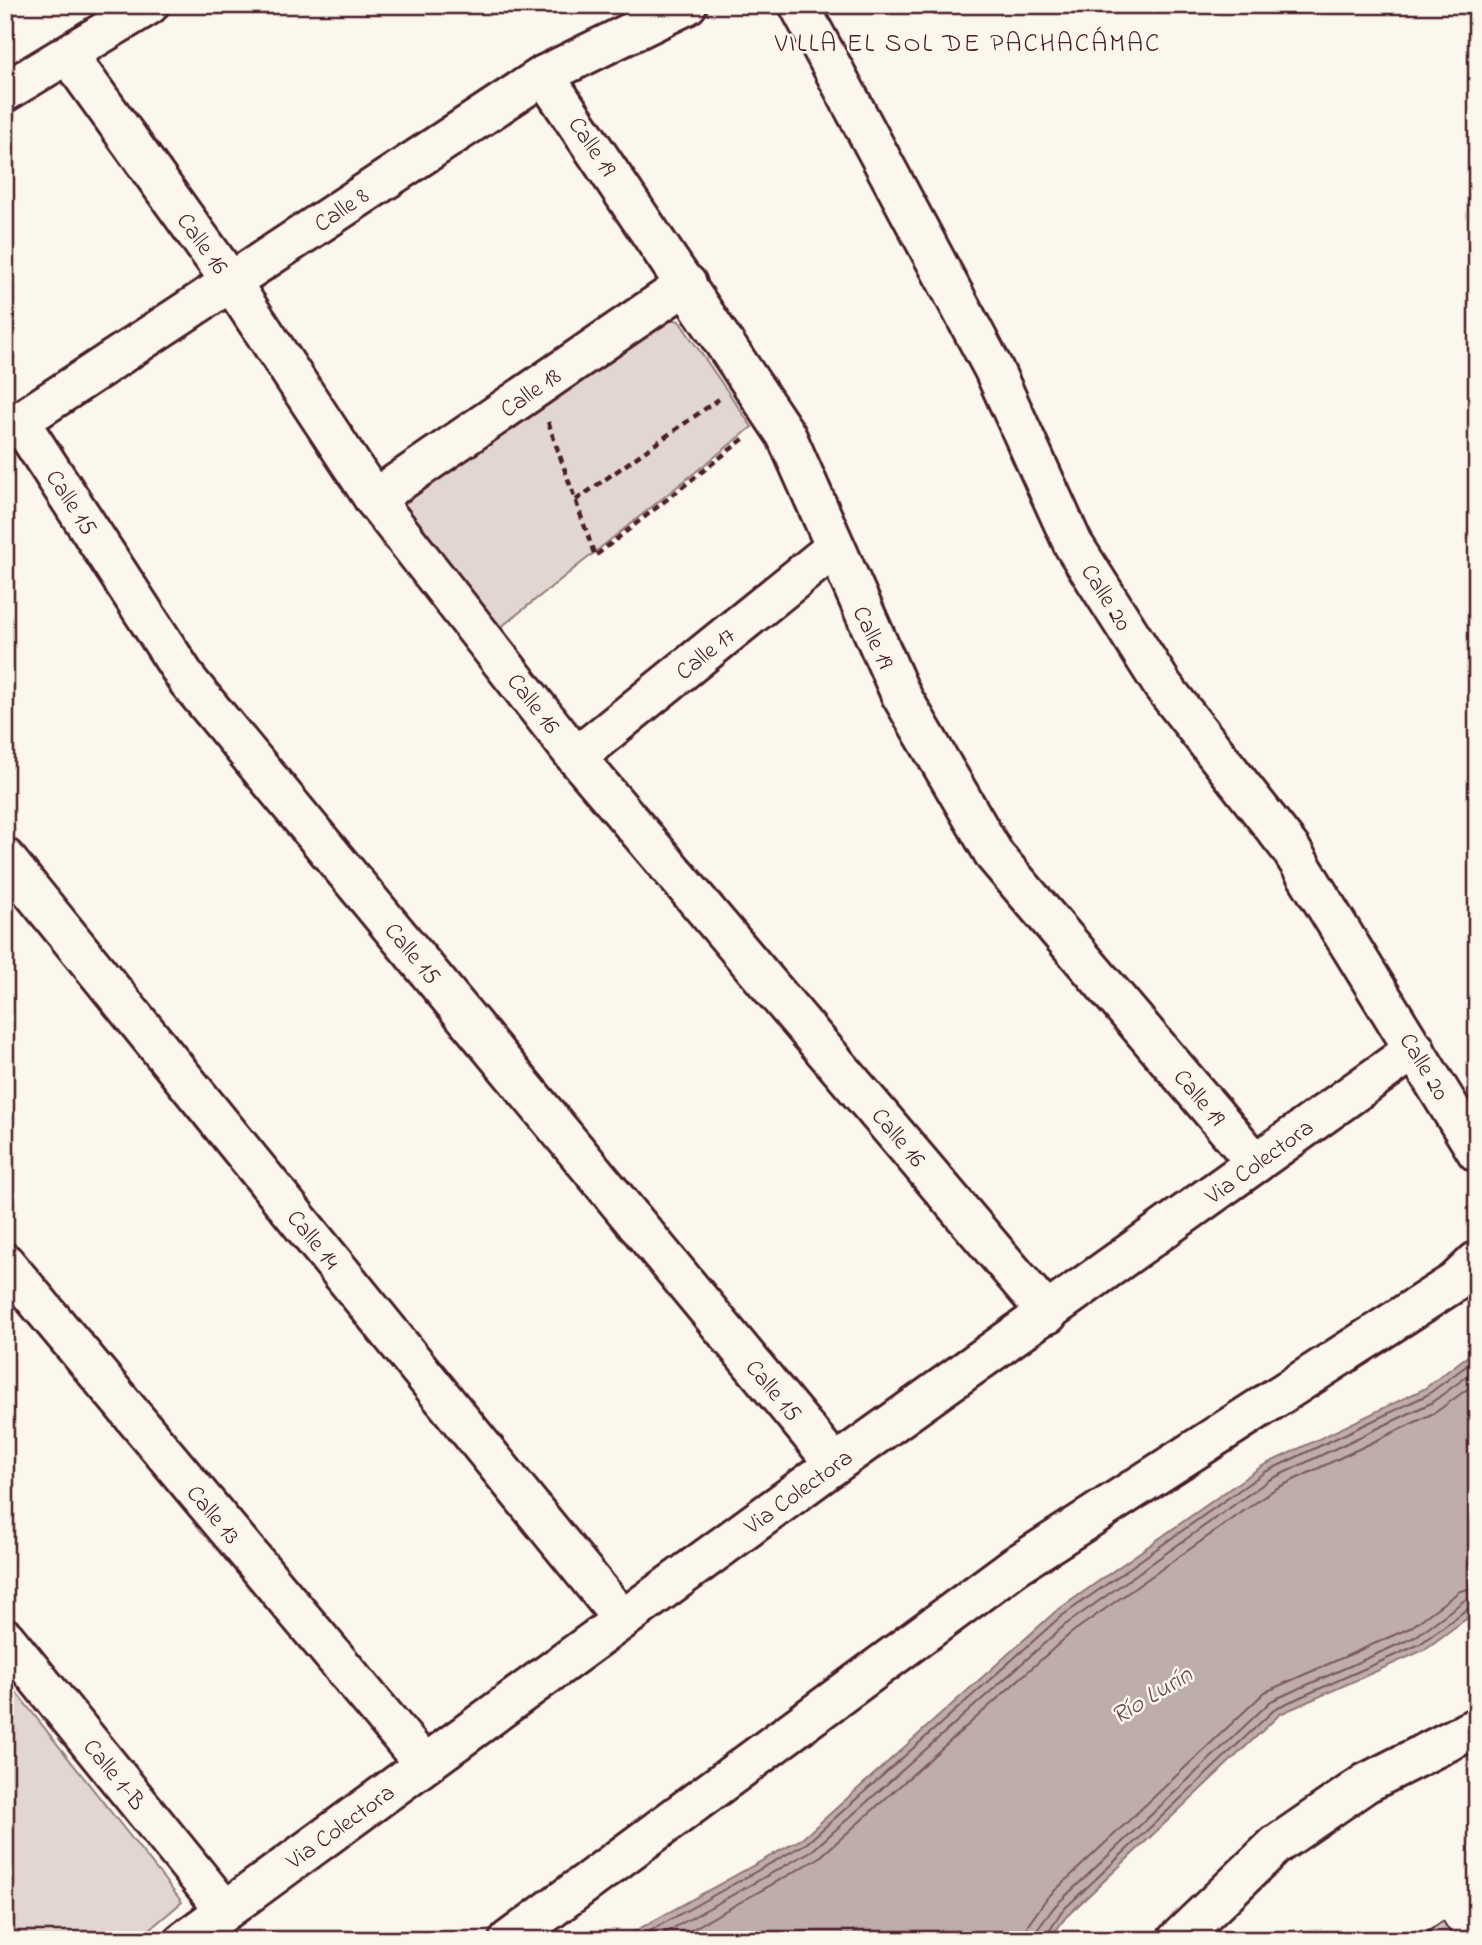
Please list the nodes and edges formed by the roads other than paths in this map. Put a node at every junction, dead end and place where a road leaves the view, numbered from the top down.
1 (149, 5) edge
2 (687, 5) edge
3 (799, 5) edge
4 (68, 55) junction
5 (544, 75) junction
6 (5, 92) edge
7 (231, 282) junction
8 (687, 284) junction
9 (13, 426) edge
10 (374, 499) junction
11 (833, 549) junction
12 (576, 757) junction
13 (5, 858) edge
14 (1415, 1049) junction
15 (1477, 1152) edge
16 (1256, 1163) junction
17 (1477, 1261) edge
18 (5, 1264) edge
19 (1048, 1314) junction
20 (835, 1464) junction
21 (622, 1619) junction
22 (5, 1638) edge
23 (1477, 1727) edge
24 (424, 1764) junction
25 (225, 1910) junction
26 (184, 1940) edge
27 (509, 1940) edge
28 (1177, 1940) edge

1 - 4 street
2 - 5 street, Calle 8
3 - 14 street, Calle 20
4 - 6 street
4 - 7 street, Calle 16
5 - 7 street, Calle 8
5 - 8 street, Calle 19
7 - 9 street, Calle 8
7 - 10 street, Calle 16
8 - 10 street, Calle 18
8 - 11 street, Calle 19
9 - 20 street, Calle 15
10 - 12 street, Calle 16
11 - 12 street, Calle 17
11 - 16 street, Calle 19
12 - 19 street, Calle 16
13 - 21 street, Calle 14
14 - 15 street, Calle 20
14 - 16 street, Via Colectora
16 - 19 street, Via Colectora
17 - 27 street
18 - 24 street, Calle 13
19 - 20 street, Via Colectora
20 - 21 street, Via Colectora
21 - 24 street, Via Colectora
22 - 25 street, Calle 1-B
23 - 28 street
24 - 25 street, Via Colectora
25 - 26 street, Via Colectora

